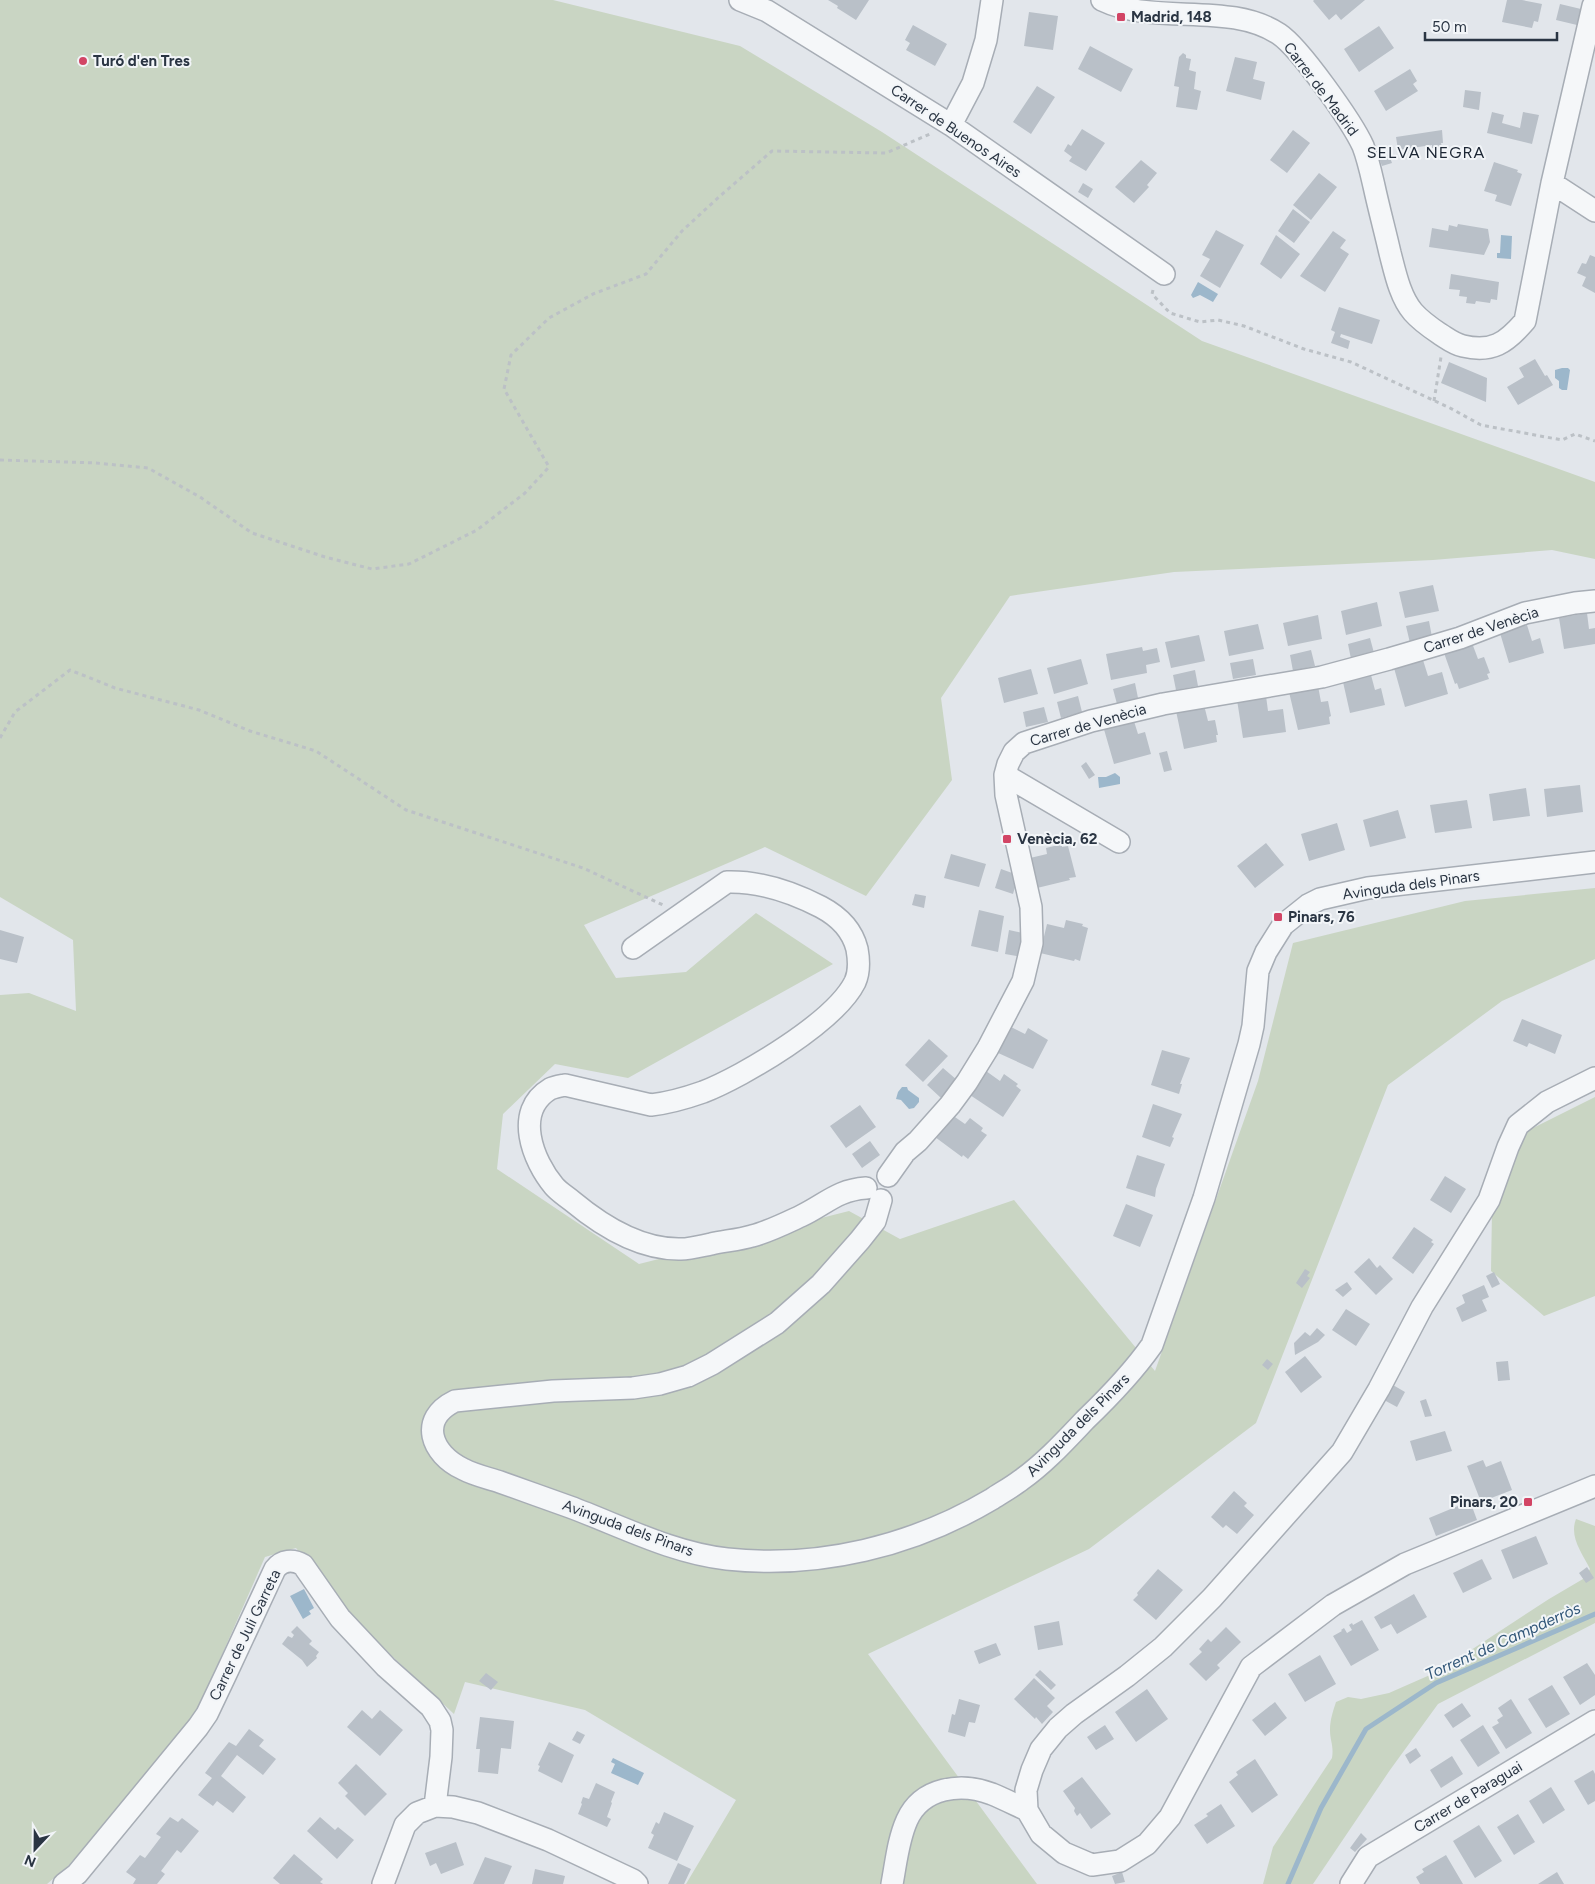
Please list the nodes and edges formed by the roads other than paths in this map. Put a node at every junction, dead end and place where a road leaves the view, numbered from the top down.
1 (740, 0) edge
2 (992, 0) edge
3 (1102, 0) edge
4 (1593, 6) dead end
5 (951, 125) junction
6 (1552, 184) junction
7 (1595, 211) edge
8 (1159, 270) road end
9 (1595, 601) edge
10 (1004, 775) junction
11 (1119, 842) dead end
12 (1595, 862) edge
13 (633, 948) dead end
14 (1595, 1078) edge
15 (874, 1194) junction
16 (1595, 1486) edge
17 (1595, 1721) edge
18 (435, 1806) junction
19 (1027, 1810) junction
20 (64, 1884) edge
21 (383, 1884) edge
22 (637, 1884) edge
23 (892, 1884) edge
24 (1351, 1884) edge

1 - 5 street, Carrer de Buenos Aires
2 - 5 street
3 - 6 street, Carrer de Madrid
4 - 6 street, Carrer de Madrid
5 - 8 street, Carrer de Buenos Aires
6 - 7 street
9 - 10 street, Carrer de Venècia
10 - 11 street
10 - 15 street, Avinguda dels Pinars
12 - 15 street, Avinguda dels Pinars
13 - 15 street
14 - 19 street
16 - 19 street
17 - 24 street, Carrer de Paraguai
18 - 20 street, Carrer de Juli Garreta
18 - 21 street
18 - 22 street
19 - 23 street

